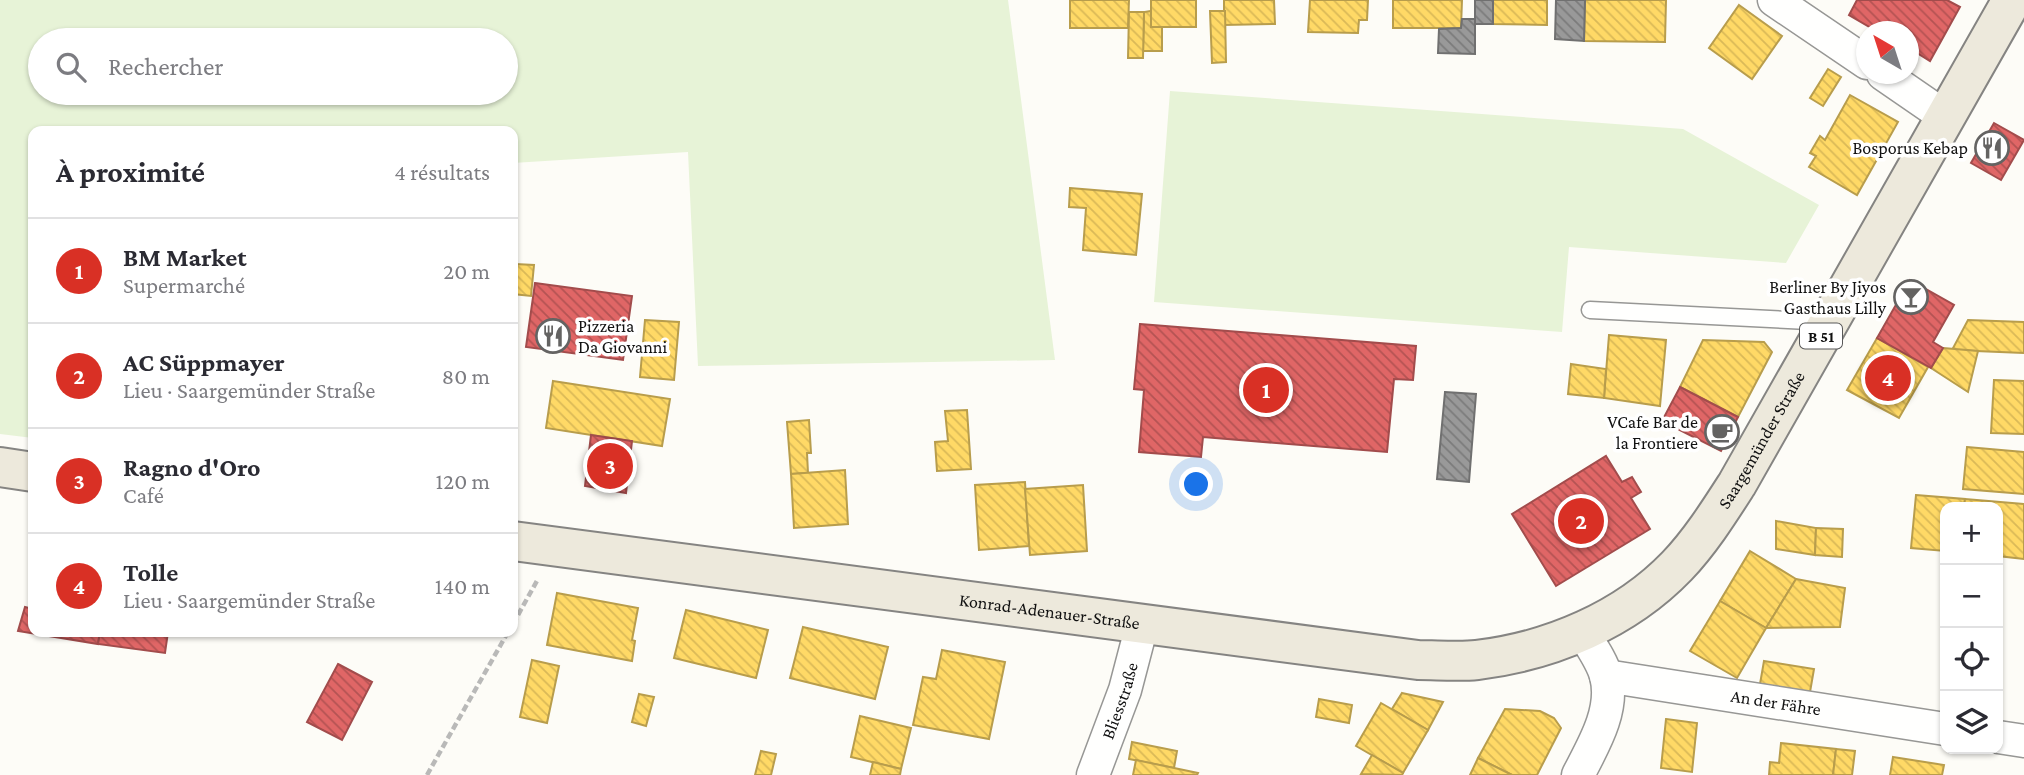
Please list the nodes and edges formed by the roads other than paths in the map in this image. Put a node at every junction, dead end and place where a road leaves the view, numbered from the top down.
1 (1774, 0) edge
2 (2012, 0) edge
3 (1856, 56) edge
4 (1897, 84) edge
5 (1944, 116) junction
6 (1590, 310) dead end
7 (1829, 322) junction
8 (0, 467) edge
9 (28, 471) edge
10 (518, 542) edge
11 (1142, 625) junction
12 (1583, 632) junction
13 (1606, 676) junction
14 (1940, 728) edge
15 (2003, 738) edge
16 (2024, 741) edge
17 (1093, 775) edge
18 (1578, 775) edge

1 - 3 street
2 - 5 main road, Saargemünder Straße / B 51
4 - 5 street
5 - 7 main road, Saargemünder Straße / B 51
6 - 7 lane
7 - 12 main road, Saargemünder Straße / B 51
8 - 9 main road
10 - 11 main road, Konrad-Adenauer-Straße
11 - 12 main road, Konrad-Adenauer-Straße
11 - 17 street, Bliesstraße
12 - 13 street
13 - 14 street, An der Fähre
13 - 18 street
15 - 16 street

